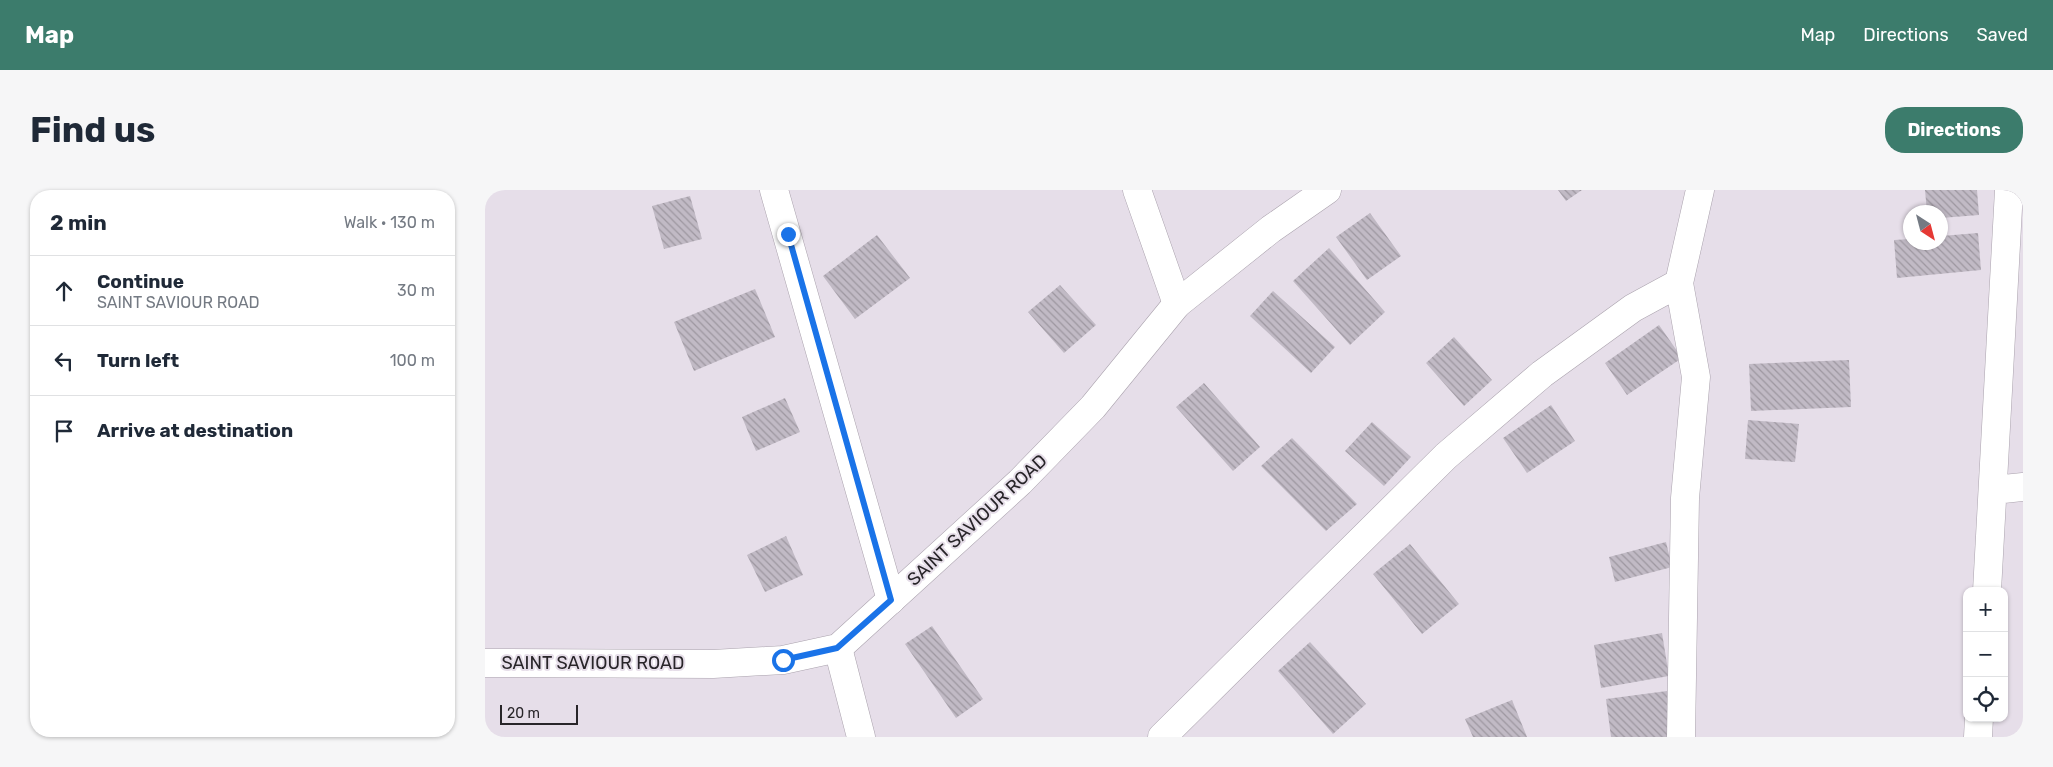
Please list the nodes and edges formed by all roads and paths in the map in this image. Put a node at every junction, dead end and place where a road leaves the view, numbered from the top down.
1 (774, 190) edge
2 (1137, 190) edge
3 (1327, 190) edge
4 (1700, 190) edge
5 (2014, 194) edge
6 (1679, 283) junction
7 (1177, 304) junction
8 (2023, 487) edge
9 (1994, 490) junction
10 (1987, 587) edge
11 (891, 600) junction
12 (837, 648) junction
13 (485, 663) edge
14 (1979, 722) edge
15 (861, 737) edge
16 (1162, 737) edge
17 (1681, 737) edge
18 (1978, 737) edge

1 - 11 street
2 - 7 street
3 - 7 street, SAINT SAVIOUR ROAD
4 - 6 street
5 - 9 street
6 - 16 street
6 - 17 street
7 - 11 street, SAINT SAVIOUR ROAD
8 - 9 street
9 - 10 street
11 - 12 street, SAINT SAVIOUR ROAD
12 - 13 street, SAINT SAVIOUR ROAD
12 - 15 street
14 - 18 street

